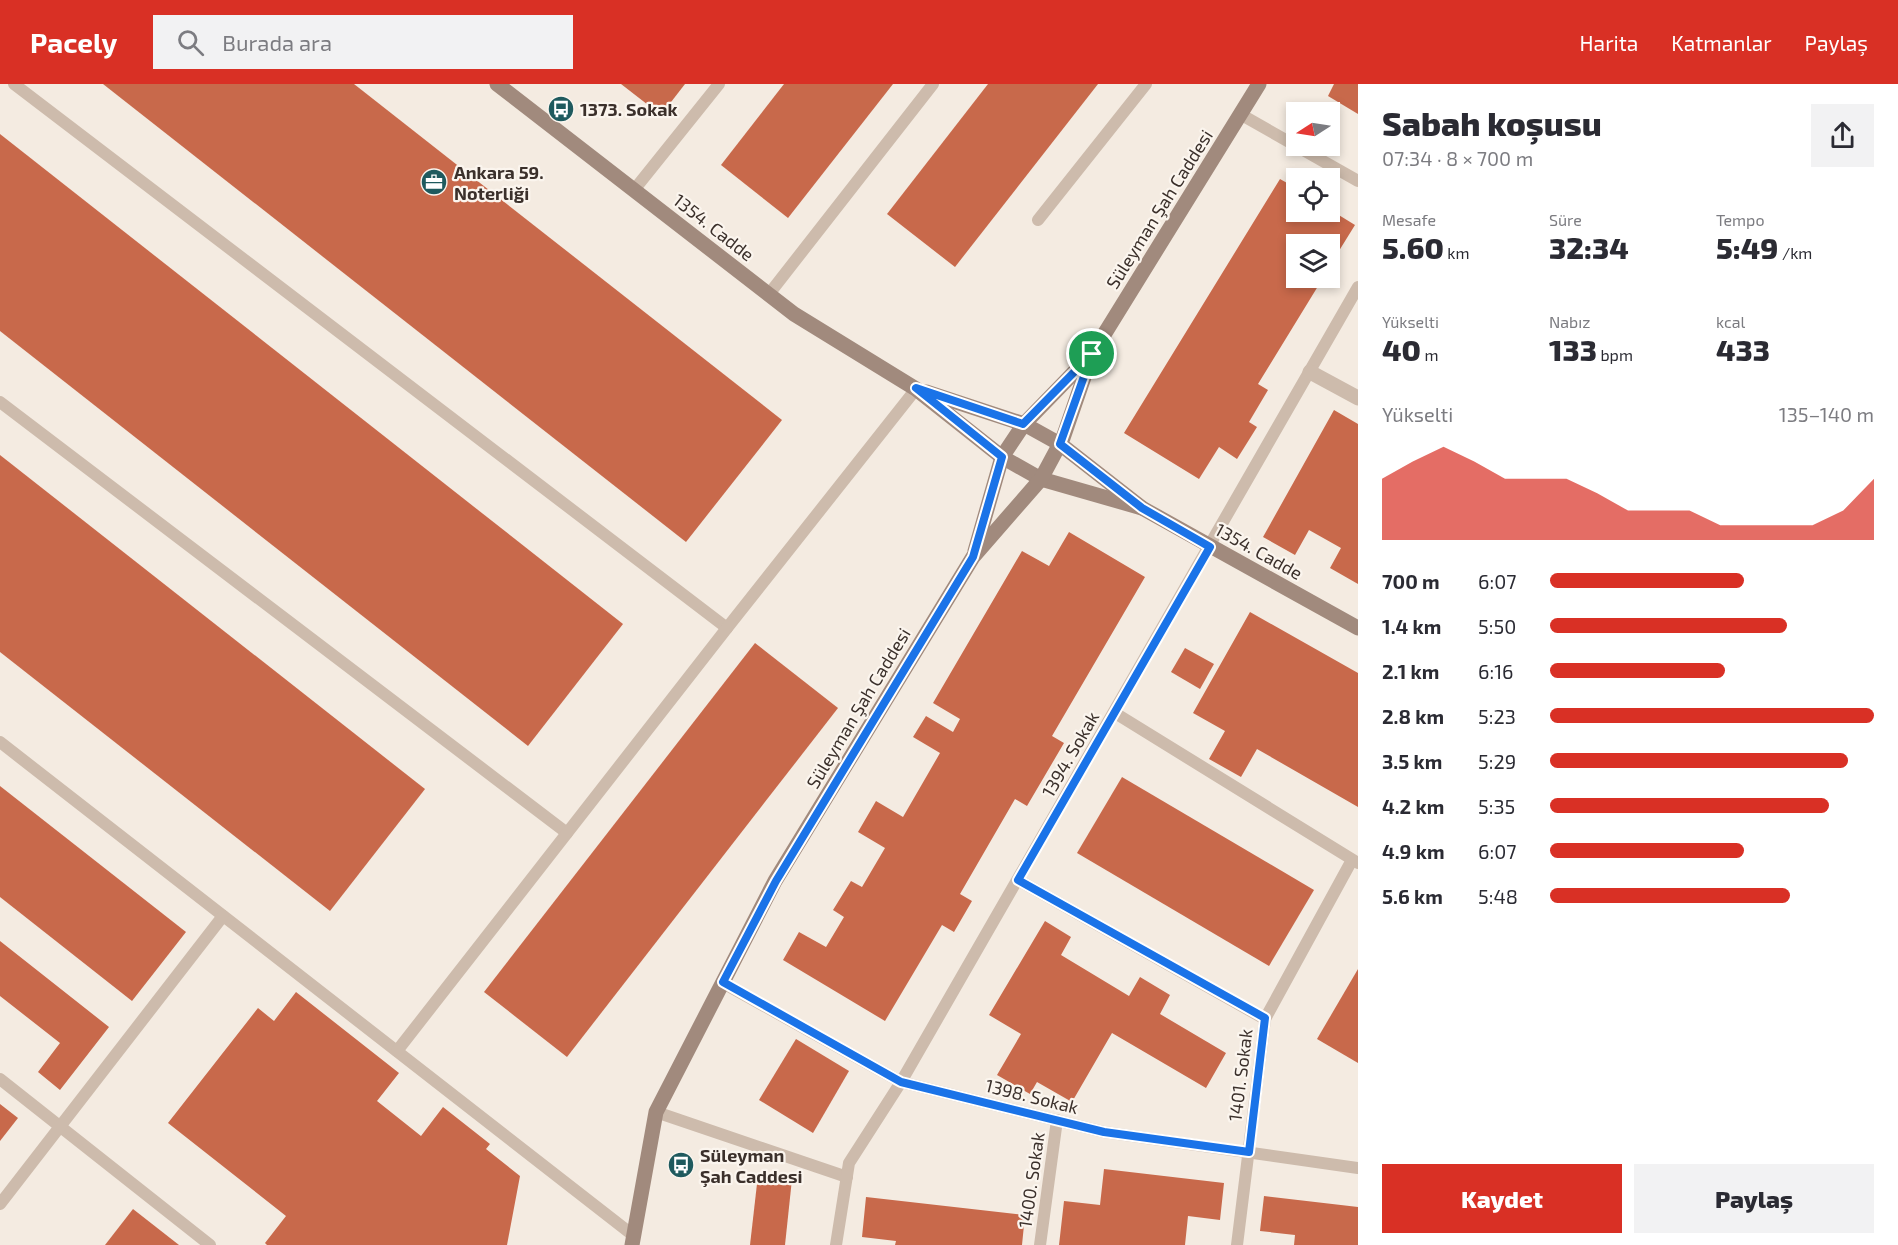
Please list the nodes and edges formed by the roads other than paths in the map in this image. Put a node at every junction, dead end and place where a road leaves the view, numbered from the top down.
1 (14, 84) edge
2 (497, 84) edge
3 (719, 84) edge
4 (933, 84) edge
5 (1146, 84) edge
6 (1259, 84) edge
7 (1240, 114) junction
8 (1358, 181) edge
9 (634, 190) junction
10 (1038, 220) dead end
11 (1358, 287) edge
12 (769, 294) junction
13 (1092, 354) junction
14 (1310, 372) junction
15 (916, 388) junction
16 (1358, 398) edge
17 (0, 402) edge
18 (1023, 424) junction
19 (1060, 444) junction
20 (1002, 457) junction
21 (1041, 479) junction
22 (1142, 508) junction
23 (1210, 547) junction
24 (973, 557) junction
25 (727, 628) junction
26 (1358, 628) edge
27 (1115, 713) junction
28 (0, 742) edge
29 (567, 833) junction
30 (1355, 861) edge
31 (1018, 880) junction
32 (223, 916) junction
33 (723, 982) junction
34 (1265, 1018) junction
35 (397, 1051) junction
36 (0, 1079) edge
37 (901, 1082) junction
38 (656, 1112) junction
39 (1057, 1120) junction
40 (59, 1126) junction
41 (1249, 1152) junction
42 (1358, 1168) edge
43 (847, 1177) junction
44 (0, 1204) edge
45 (633, 1241) edge
46 (210, 1245) edge
47 (836, 1245) edge
48 (1040, 1245) edge
49 (1237, 1245) edge

1 - 25 lane
2 - 9 main road, 1354. Cadde
3 - 9 lane
4 - 12 lane
5 - 10 lane
6 - 7 main road, Süleyman Şah Caddesi
7 - 8 lane
7 - 13 main road, Süleyman Şah Caddesi
9 - 12 main road, 1354. Cadde
11 - 14 lane, 1394. Sokak
12 - 15 main road, 1354. Cadde
13 - 18 main road
13 - 19 main road
14 - 16 street
14 - 23 lane, 1394. Sokak
15 - 18 main road, 1354. Cadde
15 - 20 main road, 1354. Cadde
15 - 25 lane
17 - 29 lane
18 - 19 main road, 1354. Cadde
18 - 20 main road
19 - 21 main road
19 - 22 main road, 1354. Cadde
20 - 21 main road, 1354. Cadde
20 - 24 main road
21 - 22 main road, 1354. Cadde
21 - 24 main road
22 - 23 main road, 1354. Cadde
23 - 26 main road, 1354. Cadde
23 - 27 lane, 1394. Sokak
24 - 33 main road, Süleyman Şah Caddesi
25 - 29 lane
27 - 30 lane
27 - 31 lane, 1394. Sokak
28 - 32 lane
29 - 35 lane
30 - 34 lane, 1401. Sokak
31 - 34 lane
31 - 37 lane, 1394. Sokak
32 - 35 lane
32 - 40 lane
33 - 37 lane, 1398. Sokak
33 - 38 main road, Süleyman Şah Caddesi
34 - 41 lane, 1401. Sokak
35 - 45 lane
36 - 40 lane
37 - 39 lane, 1398. Sokak
37 - 43 lane, 1394. Sokak
38 - 43 lane
38 - 45 main road, Süleyman Şah Caddesi
39 - 41 lane, 1398. Sokak
39 - 48 lane, 1400. Sokak
40 - 44 lane
40 - 46 lane
41 - 42 lane, 1398. Sokak
41 - 49 lane, 1401. Sokak
43 - 47 lane, 1394. Sokak

